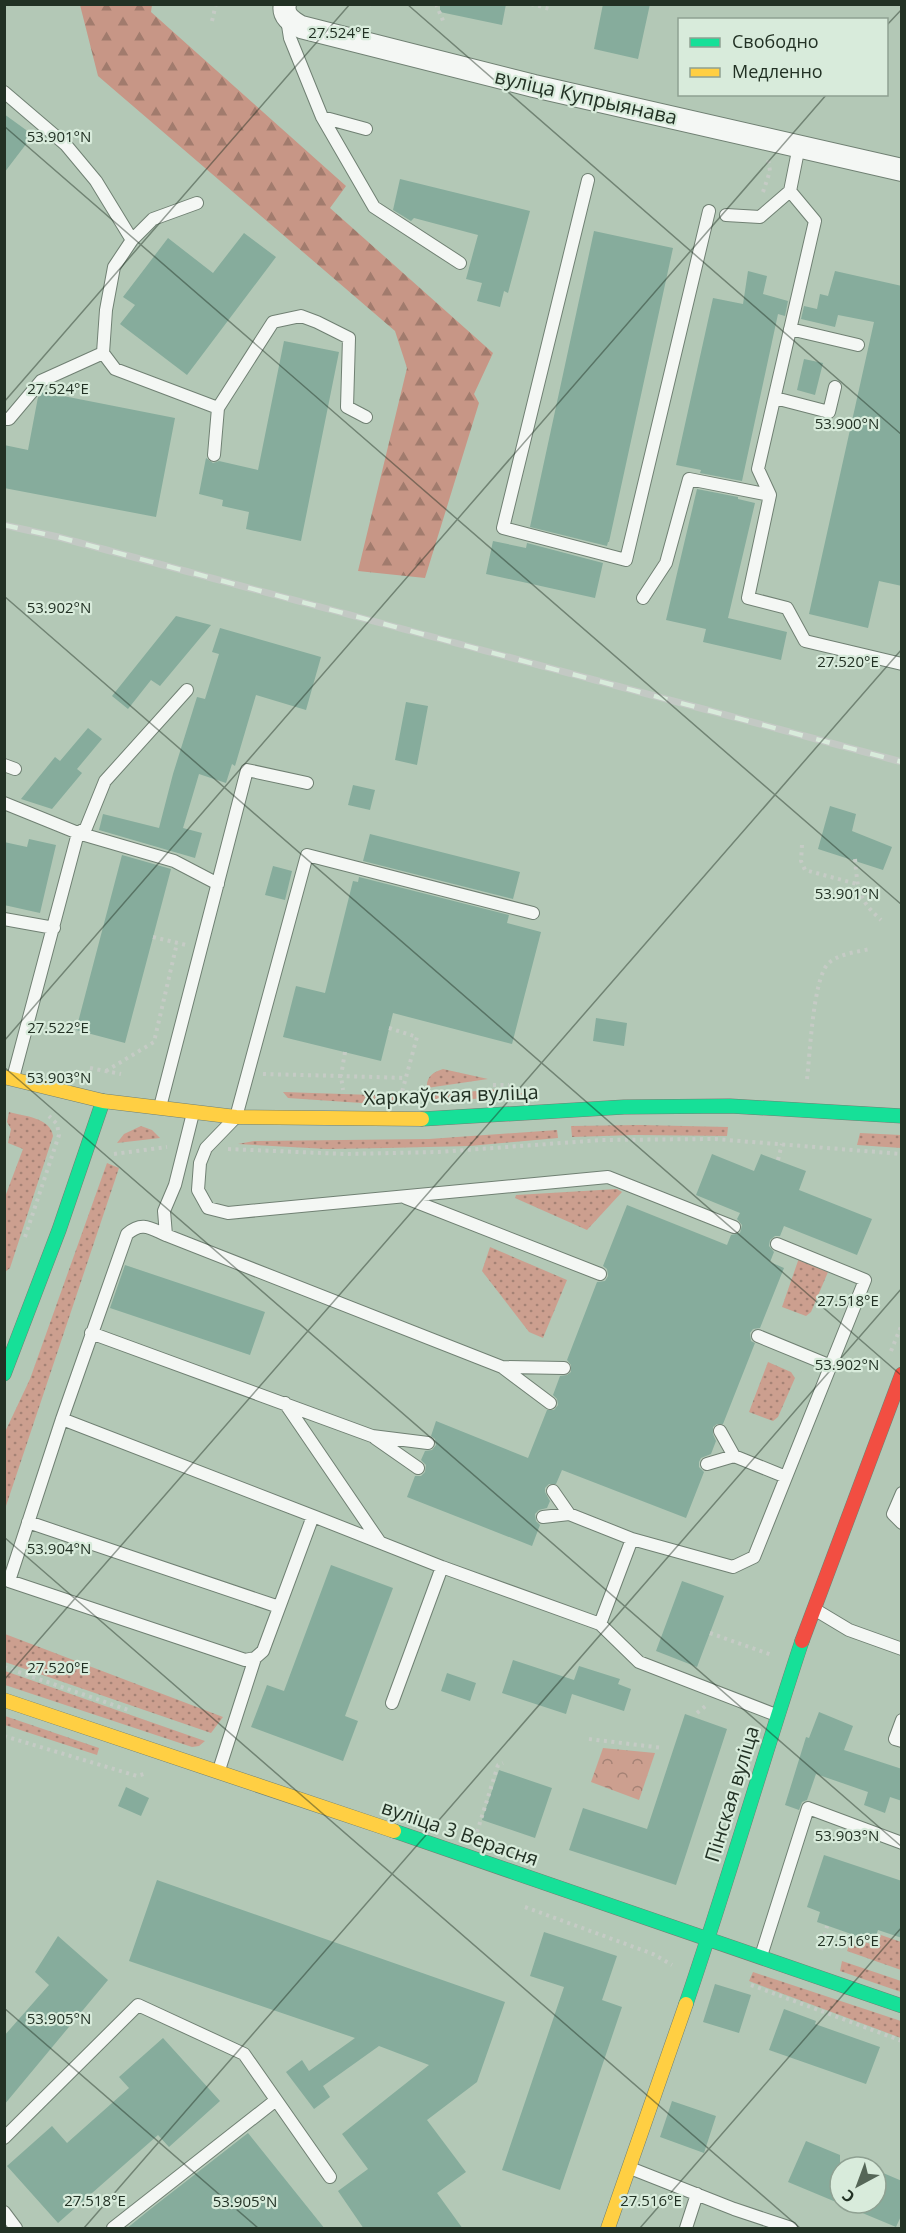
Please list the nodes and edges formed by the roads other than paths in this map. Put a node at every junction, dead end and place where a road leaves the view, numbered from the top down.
1 (286, 11) edge
2 (4, 92) edge
3 (322, 117) junction
4 (366, 129) dead end
5 (800, 146) junction
6 (902, 170) edge
7 (588, 180) dead end
8 (790, 191) junction
9 (197, 203) dead end
10 (709, 211) dead end
11 (726, 215) dead end
12 (132, 240) junction
13 (460, 263) dead end
14 (790, 329) junction
15 (858, 345) dead end
16 (103, 353) junction
17 (835, 387) dead end
18 (775, 398) junction
19 (218, 408) junction
20 (366, 417) dead end
21 (4, 419) edge
22 (214, 454) dead end
23 (770, 495) junction
24 (644, 598) dead end
25 (902, 664) edge
26 (187, 690) dead end
27 (307, 783) dead end
28 (4, 803) edge
29 (78, 832) junction
30 (218, 885) junction
31 (533, 913) dead end
32 (4, 918) edge
33 (54, 928) junction
34 (9, 1078) edge
35 (103, 1101) junction
36 (159, 1109) junction
37 (194, 1113) junction
38 (902, 1116) edge
39 (236, 1117) junction
40 (402, 1197) junction
41 (734, 1227) dead end
42 (166, 1235) junction
43 (777, 1244) dead end
44 (600, 1274) dead end
45 (91, 1333) junction
46 (758, 1336) dead end
47 (831, 1366) junction
48 (502, 1367) junction
49 (564, 1368) dead end
50 (4, 1374) edge
51 (902, 1374) edge
52 (285, 1403) junction
53 (550, 1403) dead end
54 (62, 1419) junction
55 (720, 1431) dead end
56 (372, 1436) junction
57 (428, 1443) dead end
58 (734, 1456) junction
59 (707, 1464) dead end
60 (418, 1468) dead end
61 (786, 1477) junction
62 (553, 1491) dead end
63 (902, 1493) edge
64 (569, 1514) junction
65 (313, 1516) junction
66 (543, 1517) dead end
67 (28, 1522) junction
68 (902, 1522) edge
69 (632, 1539) junction
70 (379, 1541) junction
71 (442, 1567) junction
72 (279, 1607) junction
73 (813, 1609) junction
74 (600, 1624) junction
75 (902, 1649) edge
76 (255, 1658) junction
77 (4, 1700) edge
78 (392, 1704) dead end
79 (777, 1716) junction
80 (902, 1720) edge
81 (902, 1741) edge
82 (219, 1771) junction
83 (902, 1843) edge
84 (708, 1940) junction
85 (761, 1958) junction
86 (902, 2006) edge
87 (276, 2100) junction
88 (4, 2138) edge
89 (629, 2167) junction
90 (330, 2177) dead end
91 (697, 2194) junction
92 (4, 2212) edge
93 (16, 2229) edge
94 (113, 2229) edge
95 (608, 2229) edge
96 (686, 2229) edge
97 (791, 2229) edge

1 - 3 lane
1 - 5 street, вуліца Купрыянава
2 - 12 lane
3 - 4 lane
3 - 13 lane
5 - 6 street, вуліца Купрыянава
5 - 8 lane
7 - 10 lane
8 - 11 lane
8 - 14 lane
9 - 12 lane
12 - 16 lane
14 - 15 lane
14 - 18 lane
16 - 19 lane
16 - 21 lane
17 - 18 lane
18 - 23 lane
19 - 20 lane
19 - 22 lane
23 - 24 lane
23 - 25 lane
26 - 29 lane
27 - 30 lane
28 - 29 lane
29 - 30 lane
29 - 33 lane
30 - 36 lane
31 - 39 lane
32 - 33 lane
33 - 34 lane
34 - 35 street, Харкаўская вуліца
35 - 36 street, Харкаўская вуліца
35 - 50 street
36 - 37 street, Харкаўская вуліца
37 - 39 street, Харкаўская вуліца
37 - 42 lane
38 - 39 street, Харкаўская вуліца
39 - 40 lane
40 - 41 lane
40 - 44 lane
42 - 45 lane
42 - 48 lane
43 - 47 lane
45 - 52 lane
45 - 54 lane
46 - 47 lane
47 - 61 lane
48 - 49 lane
48 - 53 lane
51 - 73 street, Пінская вуліца
52 - 56 lane
52 - 70 lane
54 - 65 lane
54 - 67 lane
55 - 58 lane
56 - 57 lane
56 - 60 lane
58 - 59 lane
58 - 61 lane
61 - 69 lane
62 - 64 lane
63 - 68 lane
64 - 66 lane
64 - 69 lane
65 - 70 lane
65 - 72 lane
67 - 72 lane
67 - 76 lane
69 - 74 lane
70 - 71 lane
71 - 74 lane
71 - 78 lane
72 - 76 lane
73 - 75 lane
73 - 79 street, Пінская вуліца
74 - 79 lane
76 - 82 lane
77 - 82 street, вуліца 3 Верасня
79 - 84 street, Пінская вуліца
80 - 81 lane
82 - 84 street, вуліца 3 Верасня
83 - 85 lane
84 - 85 street, вуліца 3 Верасня
84 - 89 street, Пінская вуліца
85 - 86 street, вуліца 3 Верасня
87 - 88 lane
87 - 90 lane
87 - 94 lane
89 - 91 lane
89 - 95 street, Пінская вуліца
91 - 96 lane
91 - 97 lane
92 - 93 lane

